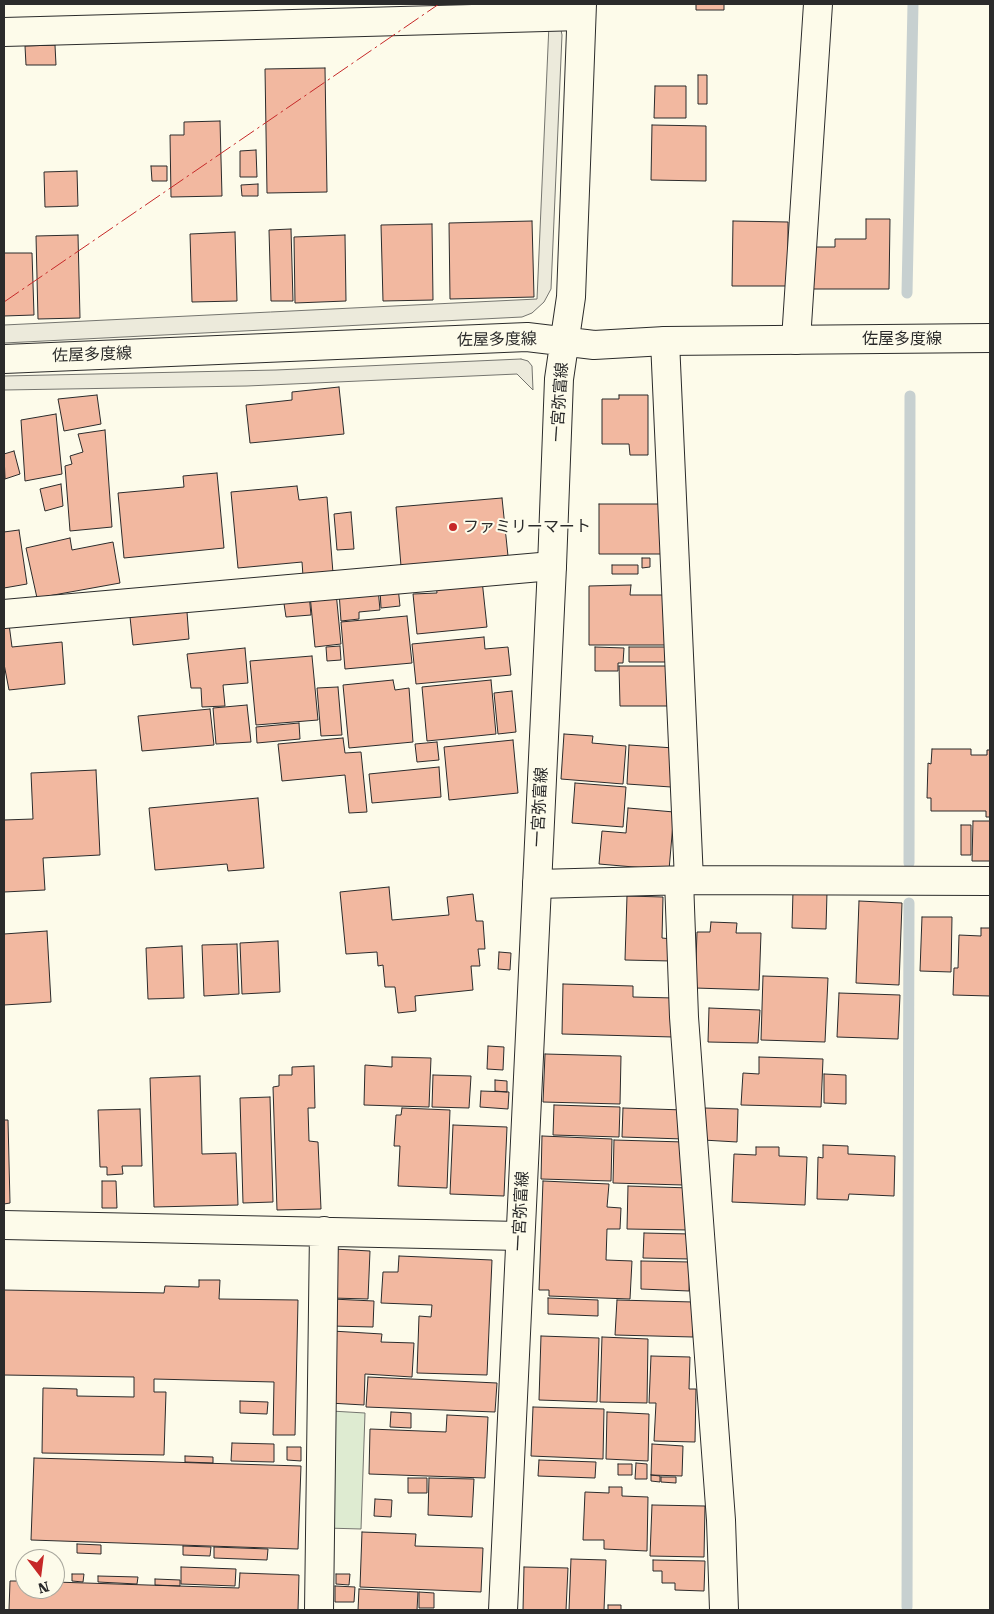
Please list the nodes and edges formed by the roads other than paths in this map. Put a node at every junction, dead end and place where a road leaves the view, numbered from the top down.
1 (818, 4) edge
2 (582, 10) edge
3 (4, 32) edge
4 (990, 338) edge
5 (796, 340) junction
6 (566, 341) junction
7 (665, 341) junction
8 (4, 359) edge
9 (552, 566) junction
10 (4, 614) edge
11 (684, 880) junction
12 (990, 881) edge
13 (537, 884) junction
14 (4, 1225) edge
15 (324, 1231) junction
16 (520, 1236) junction
17 (318, 1610) edge
18 (503, 1610) edge
19 (724, 1610) edge

1 - 5 street
2 - 3 street
2 - 6 street, 一宮弥富線
4 - 5 street, 佐屋多度線
5 - 7 street, 佐屋多度線
6 - 7 street, 佐屋多度線
6 - 8 street, 佐屋多度線
6 - 9 street, 一宮弥富線
7 - 11 street
9 - 10 street
9 - 13 street, 一宮弥富線
11 - 12 street
11 - 13 street
11 - 19 street
13 - 16 street, 一宮弥富線
14 - 15 street
15 - 16 street
15 - 17 street
16 - 18 street, 一宮弥富線

